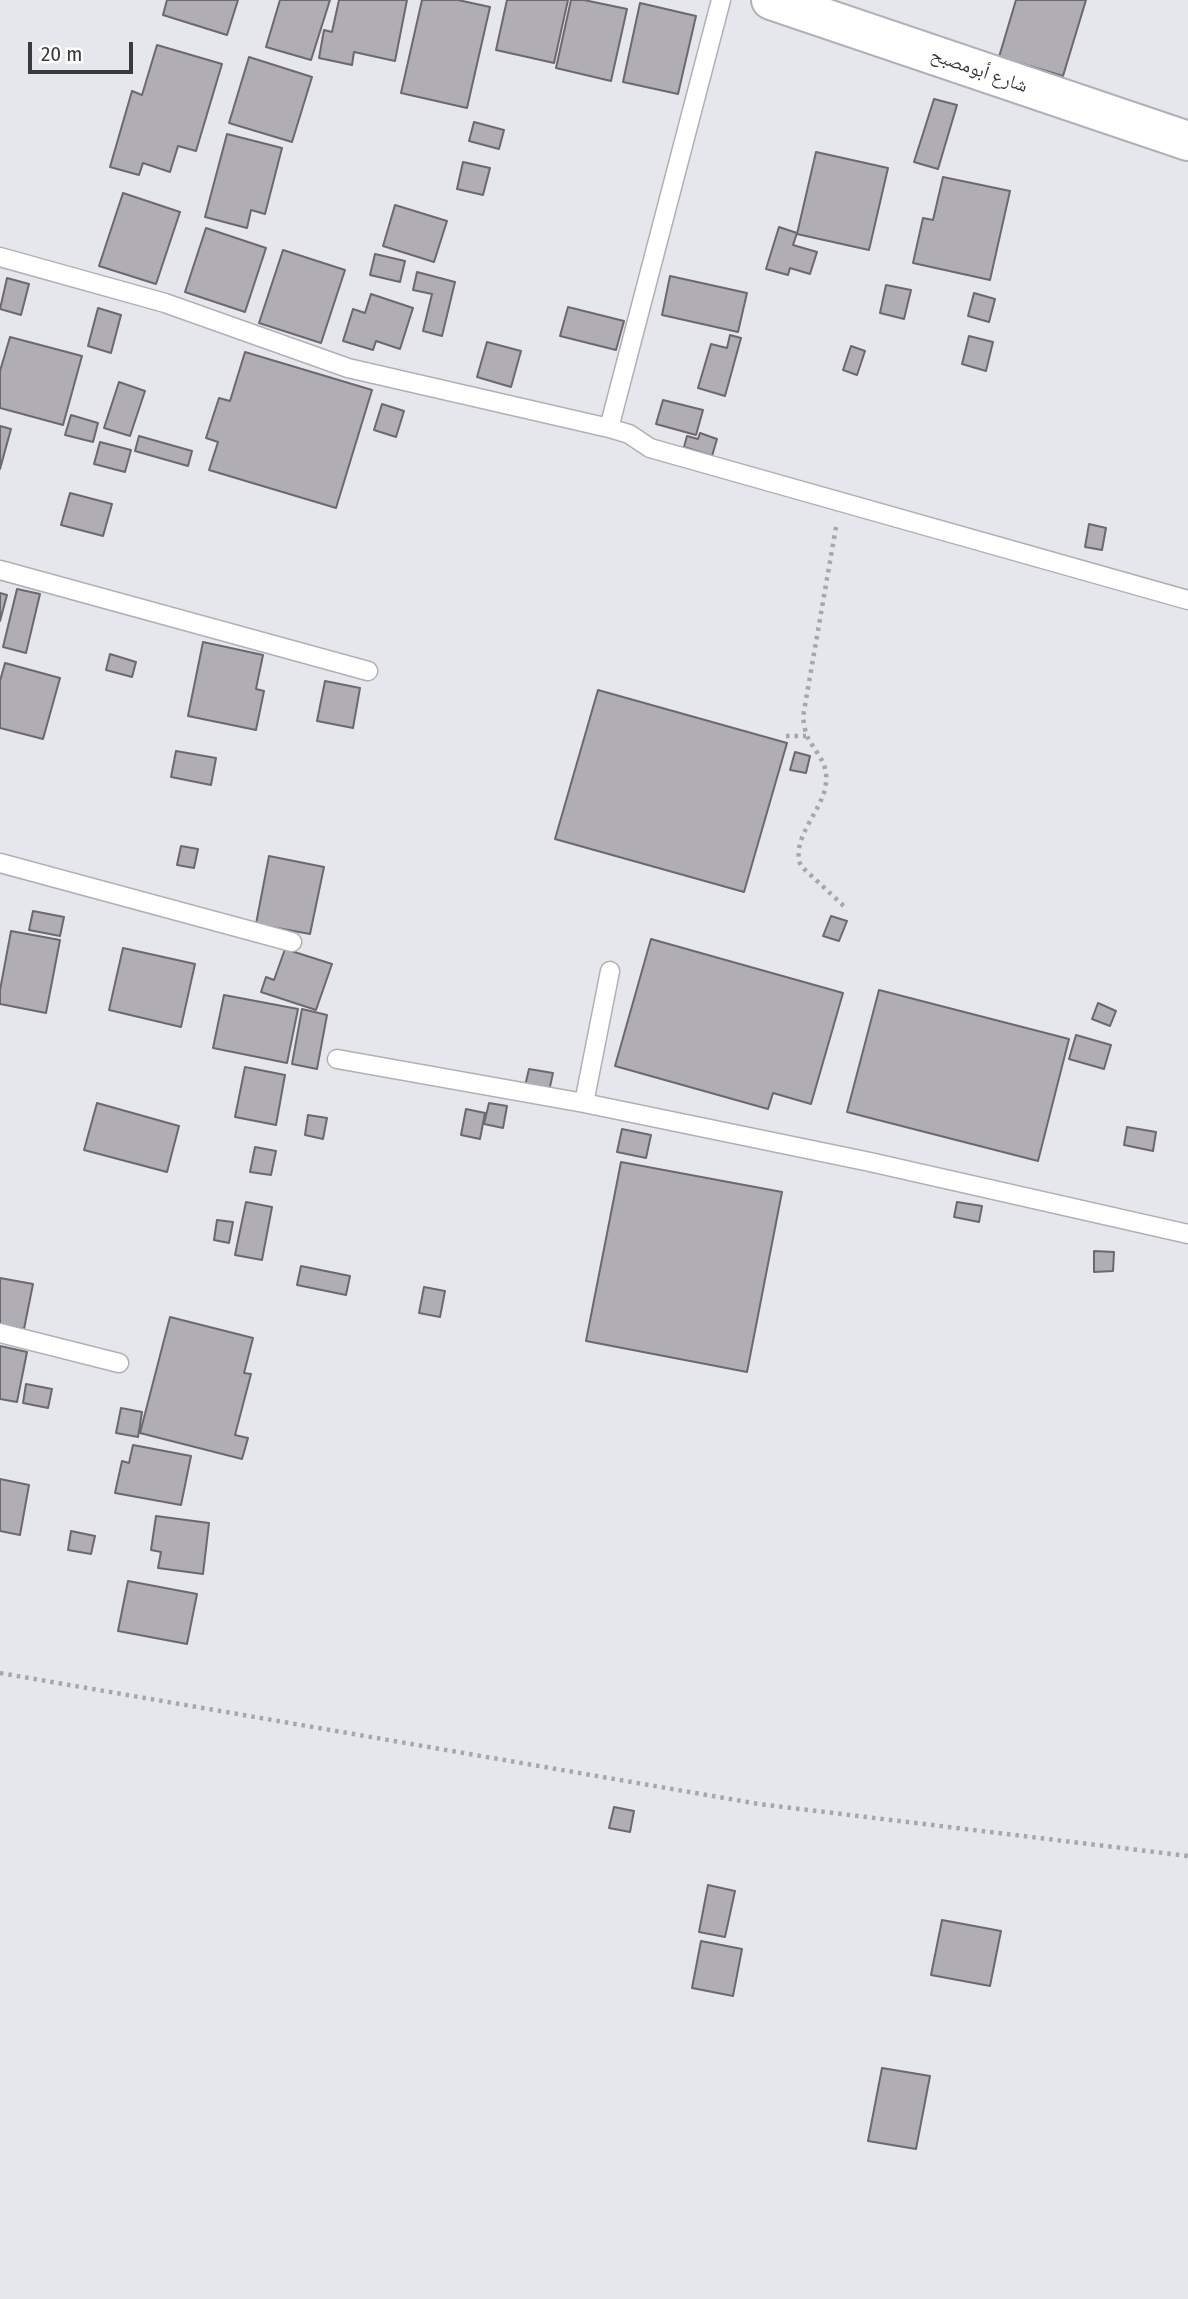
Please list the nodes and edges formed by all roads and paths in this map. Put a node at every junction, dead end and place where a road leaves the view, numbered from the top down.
1 (722, 0) edge
2 (771, 0) edge
3 (1188, 141) edge
4 (0, 257) edge
5 (609, 428) junction
6 (841, 502) junction
7 (0, 570) edge
8 (1188, 600) edge
9 (368, 671) dead end
10 (786, 736) dead end
11 (807, 736) junction
12 (0, 863) edge
13 (847, 909) dead end
14 (292, 942) dead end
15 (610, 971) dead end
16 (337, 1059) dead end
17 (584, 1103) junction
18 (1188, 1234) edge
19 (0, 1333) edge
20 (119, 1363) dead end
21 (0, 1673) edge
22 (1188, 1856) edge

1 - 5 lane
2 - 3 street, شارع أبومصبح
4 - 5 lane
5 - 6 lane
6 - 8 lane
6 - 11 path
7 - 9 lane
10 - 11 path
11 - 13 path
12 - 14 lane
15 - 17 lane
16 - 17 lane
17 - 18 lane
19 - 20 lane
21 - 22 path

